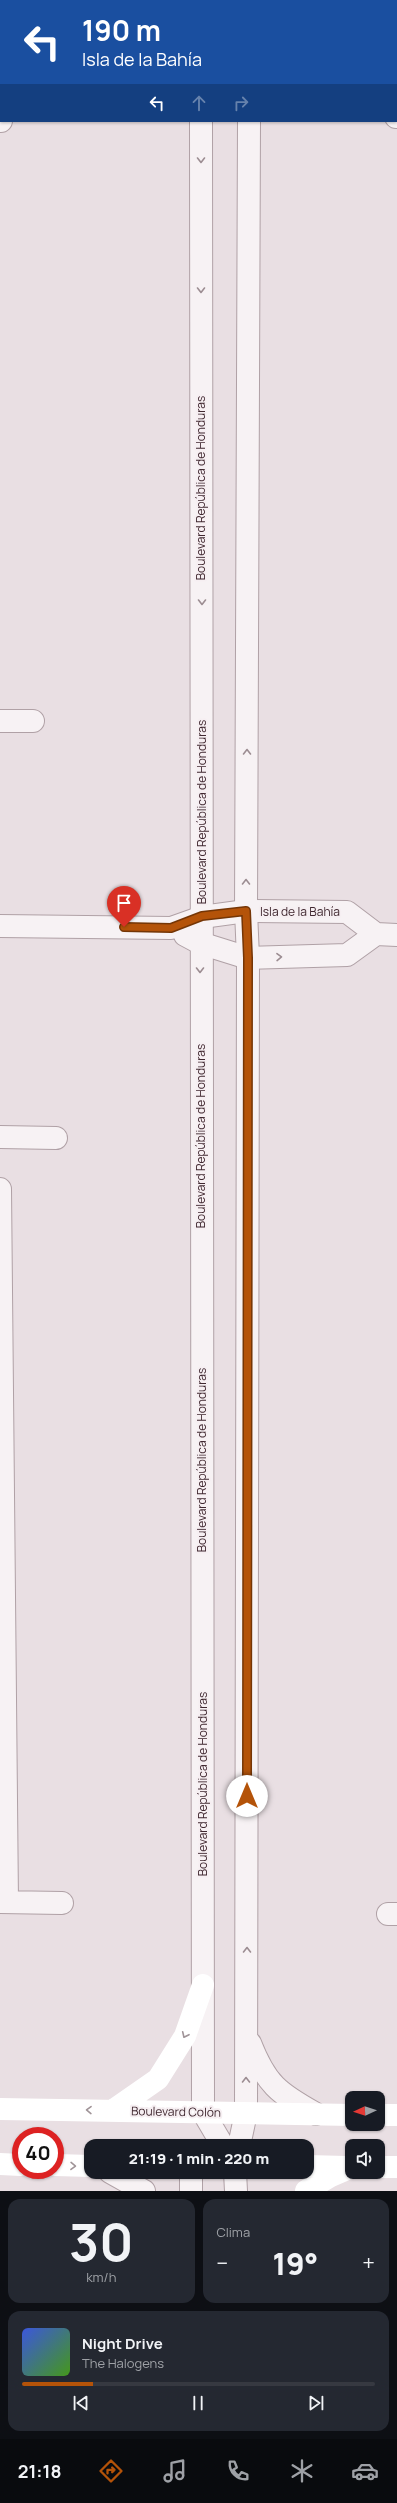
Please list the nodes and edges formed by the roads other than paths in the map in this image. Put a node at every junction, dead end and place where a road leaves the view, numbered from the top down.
1 (201, 122) edge
2 (249, 122) edge
3 (0, 721) edge
4 (33, 721) dead end
5 (246, 911) junction
6 (202, 916) junction
7 (0, 926) edge
8 (171, 928) junction
9 (376, 934) junction
10 (397, 935) edge
11 (200, 943) junction
12 (248, 958) junction
13 (0, 1137) edge
14 (56, 1138) dead end
15 (0, 1189) edge
16 (4, 1902) edge
17 (62, 1903) dead end
18 (203, 1985) junction
19 (246, 2033) junction
20 (0, 2109) edge
21 (112, 2111) junction
22 (203, 2112) junction
23 (246, 2113) junction
24 (316, 2114) junction
25 (345, 2115) edge
26 (385, 2115) edge
27 (397, 2115) edge
28 (219, 2139) edge
29 (240, 2139) edge
30 (0, 2164) edge
31 (12, 2165) edge
32 (64, 2165) edge
33 (84, 2166) edge
34 (314, 2166) edge
35 (345, 2167) edge
36 (385, 2167) edge
37 (397, 2167) edge
38 (345, 2170) edge
39 (123, 2179) edge
40 (191, 2179) edge
41 (235, 2179) edge
42 (144, 2191) edge
43 (191, 2191) edge
44 (236, 2191) edge
45 (306, 2191) edge

1 -> 6 street, Boulevard República de Honduras
5 -> 2 street
3 - 4 street
5 - 6 street, Isla de la Bahía
5 - 9 street, Isla de la Bahía
5 - 12 street
6 - 8 street, Isla de la Bahía
6 - 11 street, Boulevard República de Honduras
7 - 8 street, Isla de la Bahía
8 - 11 street, Isla de la Bahía
9 - 10 street
12 -> 9 street, Isla de la Bahía
11 - 12 street, Isla de la Bahía
11 -> 18 street, Boulevard República de Honduras
19 -> 12 street
13 - 14 street
15 - 16 street
16 - 17 street
18 -> 21 main road
18 - 22 street, Boulevard República de Honduras
23 -> 19 street
19 - 24 street
21 -> 20 main road, Boulevard Colón
21 - 22 main road, Boulevard Colón
22 - 23 main road, Boulevard Colón
22 - 28 street
23 - 24 main road, Boulevard Colón
23 - 29 street
24 - 25 main road, Boulevard Colón
26 - 27 main road
30 - 31 main road
32 -> 33 main road
34 - 35 main road
36 - 37 main road
38 - 45 main road
39 - 42 street
40 - 43 street
41 - 44 street

